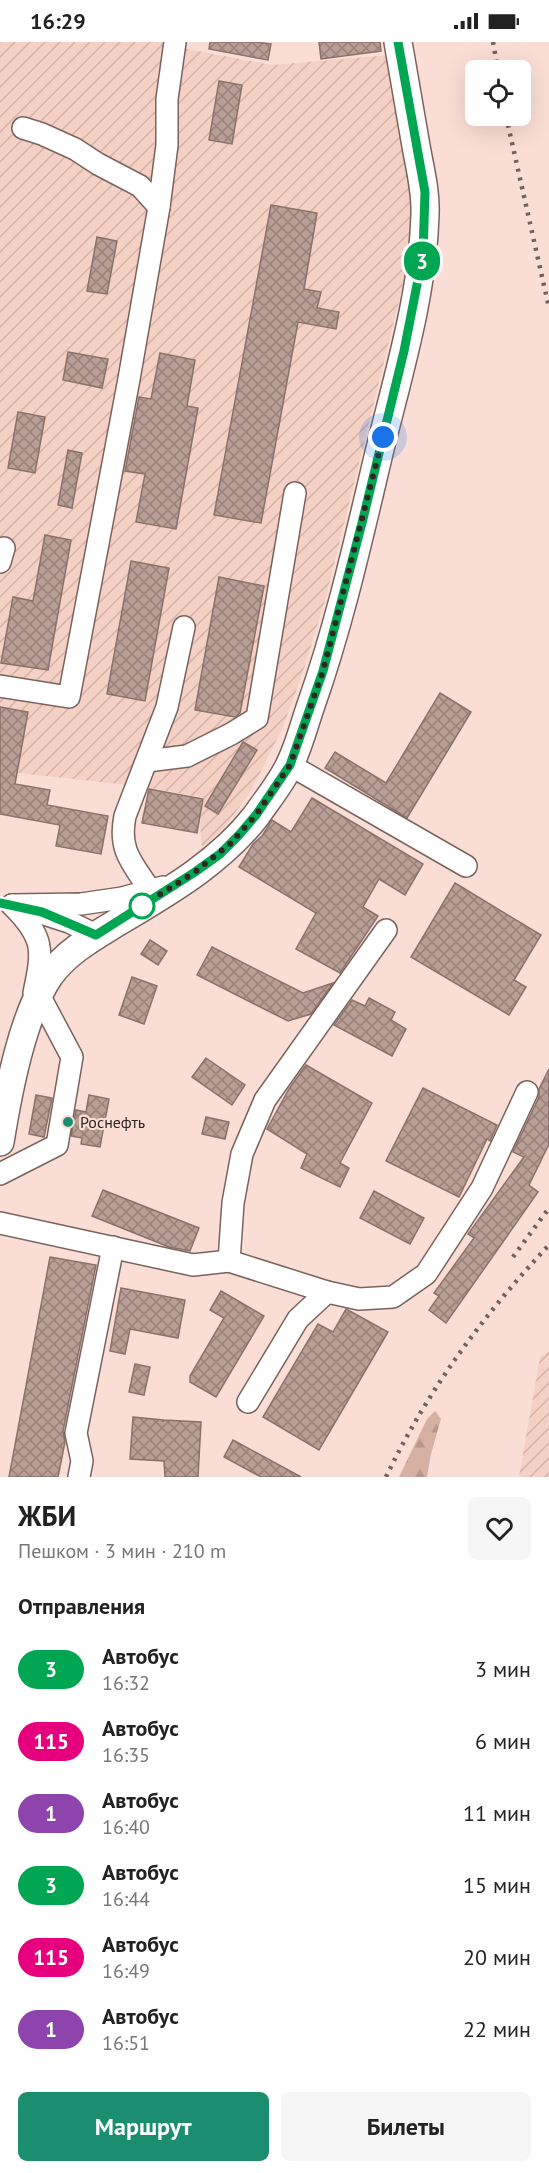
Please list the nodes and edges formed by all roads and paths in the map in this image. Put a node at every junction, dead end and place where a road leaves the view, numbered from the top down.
1 (175, 42) edge
2 (399, 44) edge
3 (23, 128) dead end
4 (159, 207) junction
5 (295, 493) dead end
6 (184, 627) dead end
7 (0, 686) edge
8 (147, 761) junction
9 (290, 765) junction
10 (466, 866) dead end
11 (181, 882) junction
12 (150, 890) junction
13 (6, 904) edge
14 (386, 930) dead end
15 (96, 935) junction
16 (39, 994) junction
17 (26, 1026) junction
18 (526, 1092) dead end
19 (0, 1142) edge
20 (0, 1174) edge
21 (0, 1223) edge
22 (113, 1247) junction
23 (229, 1261) junction
24 (327, 1292) junction
25 (248, 1402) dead end
26 (79, 1477) edge

1 - 4 street
2 - 9 main road
3 - 4 street
4 - 7 street
5 - 8 street
6 - 8 street
8 - 12 street
9 - 10 street
9 - 11 main road
11 - 12 street
11 - 15 main road
12 - 13 street
13 - 15 street
13 - 17 street
14 - 23 street
15 - 16 main road
16 - 17 main road
16 - 20 street
17 - 19 main road
18 - 24 street
21 - 22 street
22 - 23 street
22 - 26 street
23 - 24 street
24 - 25 street

